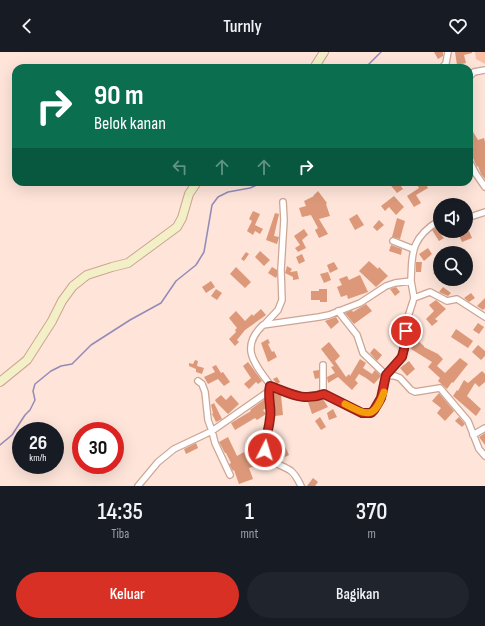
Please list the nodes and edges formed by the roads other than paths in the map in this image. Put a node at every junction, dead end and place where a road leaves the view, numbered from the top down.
1 (324, 52) edge
2 (448, 52) edge
3 (317, 64) edge
4 (445, 64) edge
5 (485, 70) edge
6 (473, 73) edge
7 (473, 168) edge
8 (194, 186) edge
9 (485, 187) edge
10 (283, 202) dead end
11 (485, 212) edge
12 (473, 216) edge
13 (433, 225) edge
14 (393, 241) dead end
15 (413, 249) junction
16 (411, 281) junction
17 (414, 298) junction
18 (338, 311) junction
19 (485, 317) edge
20 (263, 325) junction
21 (323, 365) dead end
22 (386, 375) junction
23 (198, 381) dead end
24 (0, 382) edge
25 (270, 388) junction
26 (324, 394) junction
27 (485, 428) edge
28 (212, 431) junction
29 (474, 435) junction
30 (485, 456) edge
31 (230, 475) dead end
32 (138, 486) edge
33 (301, 486) edge

1 - 3 main road
2 - 4 street
5 - 6 street
7 - 9 street
8 - 24 main road
10 - 20 street
11 - 12 street
13 - 15 street
14 - 15 street
15 - 16 street
16 - 17 street
16 - 18 street
17 - 19 street
17 - 22 street
18 - 20 street
18 - 22 street
20 - 25 street
21 - 26 street
22 - 26 street
22 - 29 street
23 - 28 street
25 - 26 street
25 - 28 street
25 - 33 street
27 - 29 street
28 - 31 street
28 - 32 street
29 - 30 street

